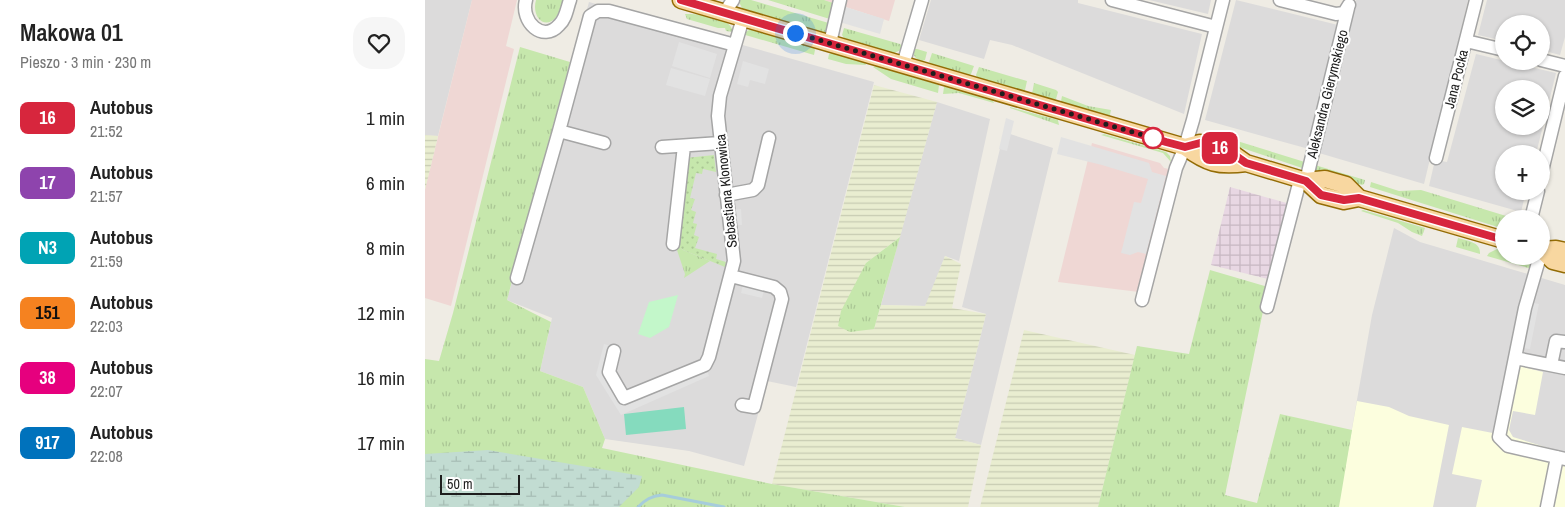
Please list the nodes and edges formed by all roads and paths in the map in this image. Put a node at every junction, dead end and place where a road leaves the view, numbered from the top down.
1 (526, 0) edge
2 (570, 0) edge
3 (681, 0) edge
4 (840, 0) edge
5 (922, 0) edge
6 (1112, 0) edge
7 (1223, 0) edge
8 (1281, 0) edge
9 (1476, 0) edge
10 (729, 4) edge
11 (1349, 4) edge
12 (743, 18) junction
13 (1216, 27) junction
14 (1466, 41) junction
15 (830, 43) junction
16 (735, 45) junction
17 (1495, 48) edge
18 (1550, 62) edge
19 (903, 65) junction
20 (1565, 66) edge
21 (1565, 76) edge
22 (559, 131) junction
23 (769, 138) dead end
24 (604, 143) dead end
25 (721, 143) junction
26 (1548, 145) edge
27 (684, 146) junction
28 (662, 147) dead end
29 (1185, 147) junction
30 (1436, 158) dead end
31 (1303, 180) junction
32 (727, 195) junction
33 (1495, 237) edge
34 (673, 244) dead end
35 (1550, 250) edge
36 (1565, 251) edge
37 (1550, 259) edge
38 (1565, 264) edge
39 (1537, 265) edge
40 (731, 276) junction
41 (517, 278) dead end
42 (1143, 300) dead end
43 (1267, 307) dead end
44 (1565, 342) edge
45 (614, 351) dead end
46 (1515, 358) junction
47 (1551, 365) junction
48 (1565, 368) edge
49 (742, 405) dead end
50 (1561, 458) edge
51 (1547, 507) edge

1 - 2 street
3 - 10 main road
4 - 15 street
5 - 19 street
6 - 13 street
7 - 13 street
8 - 11 street, Aleksandra Gierymskiego
9 - 14 street, Jana Pocka
10 - 12 main road
11 - 31 street, Aleksandra Gierymskiego
12 - 15 main road
12 - 16 street, Sebastiana Klonowica
13 - 29 street
14 - 17 street
14 - 30 street, Jana Pocka
15 - 19 main road
16 - 22 street
16 - 25 street, Sebastiana Klonowica
18 - 20 street
19 - 29 main road
21 - 26 street
22 - 24 street
22 - 41 street
23 - 32 street
25 - 27 street
25 - 32 street, Sebastiana Klonowica
27 - 28 street
27 - 34 street
29 - 31 main road
29 - 42 street
31 - 33 main road
31 - 43 street, Aleksandra Gierymskiego
32 - 40 street, Sebastiana Klonowica
35 - 36 main road
37 - 38 main road
39 - 46 street
40 - 45 street, Sebastiana Klonowica
40 - 49 street
44 - 47 street
46 - 47 street
46 - 50 street
47 - 48 street
50 - 51 street

